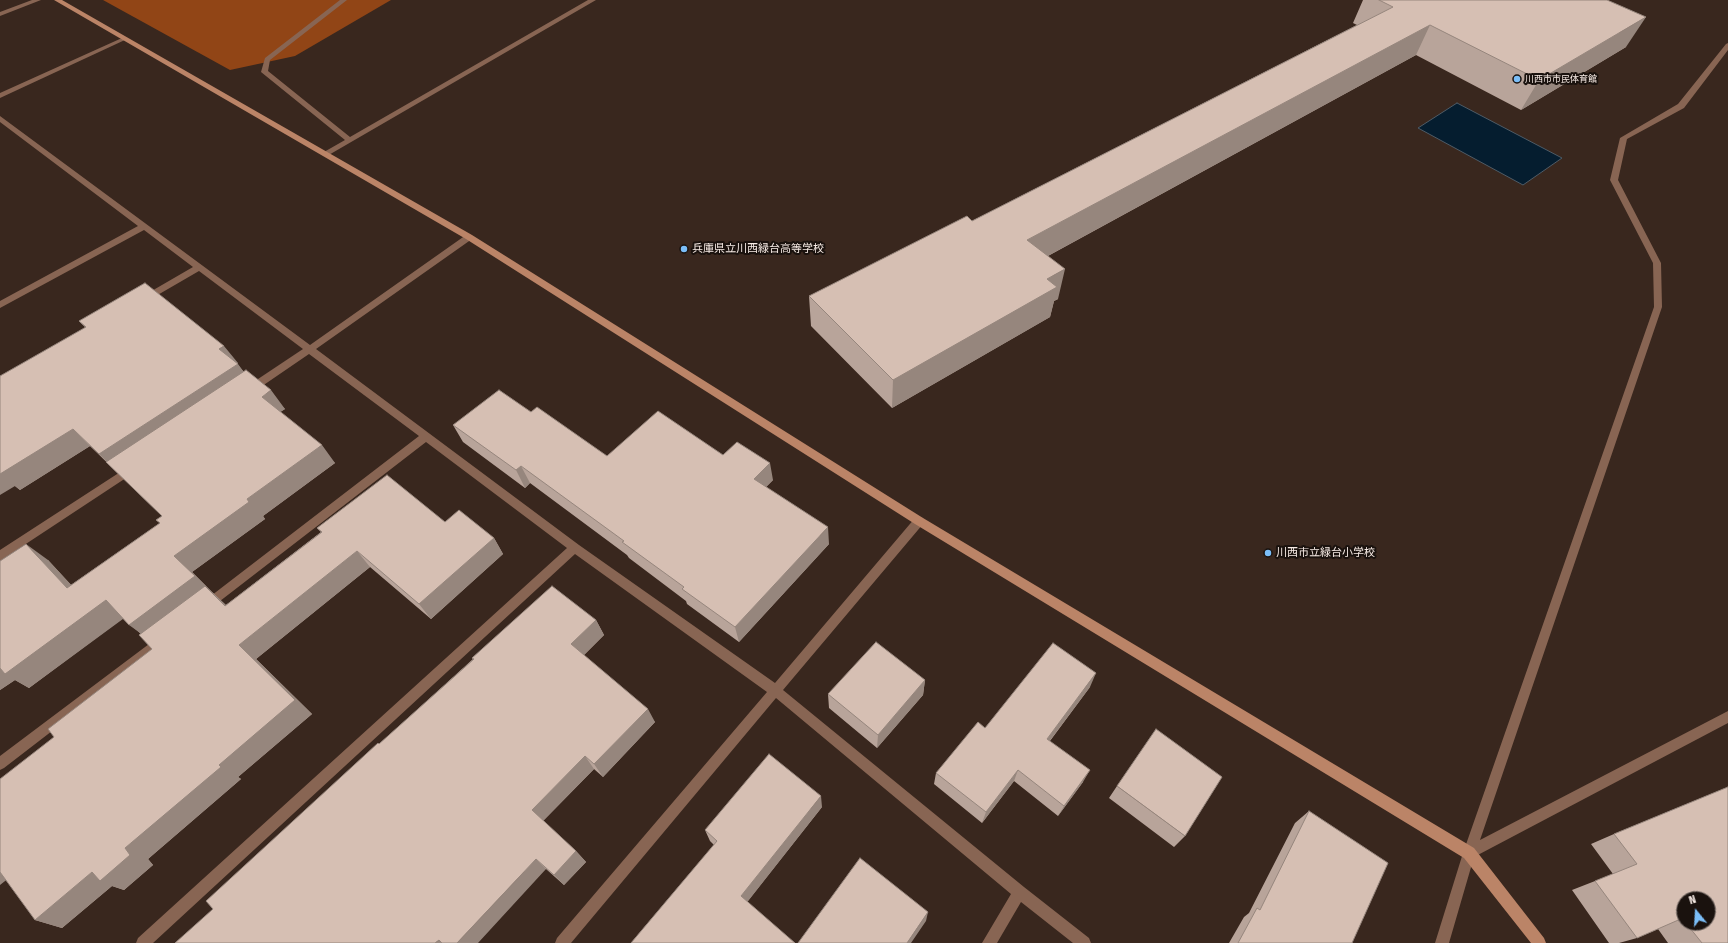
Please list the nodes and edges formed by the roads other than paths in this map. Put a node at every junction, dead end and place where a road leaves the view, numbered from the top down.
1 (38, 0) edge
2 (56, 0) edge
3 (344, 0) edge
4 (593, 0) edge
5 (0, 14) edge
6 (124, 39) junction
7 (1728, 45) edge
8 (0, 96) edge
9 (0, 118) edge
10 (349, 140) junction
11 (327, 154) junction
12 (144, 226) junction
13 (469, 237) junction
14 (199, 267) junction
15 (137, 303) edge
16 (0, 305) edge
17 (310, 349) junction
18 (244, 393) edge
19 (426, 436) junction
20 (138, 463) edge
21 (919, 521) junction
22 (576, 548) junction
23 (0, 556) edge
24 (200, 610) edge
25 (169, 634) edge
26 (776, 692) junction
27 (1728, 717) edge
28 (0, 764) edge
29 (1469, 853) junction
30 (1019, 892) junction
31 (143, 943) edge
32 (562, 943) edge
33 (988, 943) edge
34 (1084, 943) edge
35 (1442, 943) edge
36 (1539, 943) edge

1 - 5 street
2 - 6 street
3 - 10 street
4 - 10 street
6 - 8 street
6 - 11 street
7 - 29 street
9 - 12 street
10 - 11 street
11 - 13 street
12 - 14 street
12 - 16 street
13 - 17 street
13 - 21 street
14 - 15 street
14 - 17 street
17 - 18 street
17 - 19 street
19 - 22 street
19 - 24 street
20 - 23 street
21 - 26 street
21 - 29 street
22 - 26 street
22 - 31 street
25 - 28 street
26 - 30 street
26 - 32 street
27 - 29 street
29 - 35 street
29 - 36 street
30 - 33 street
30 - 34 street

